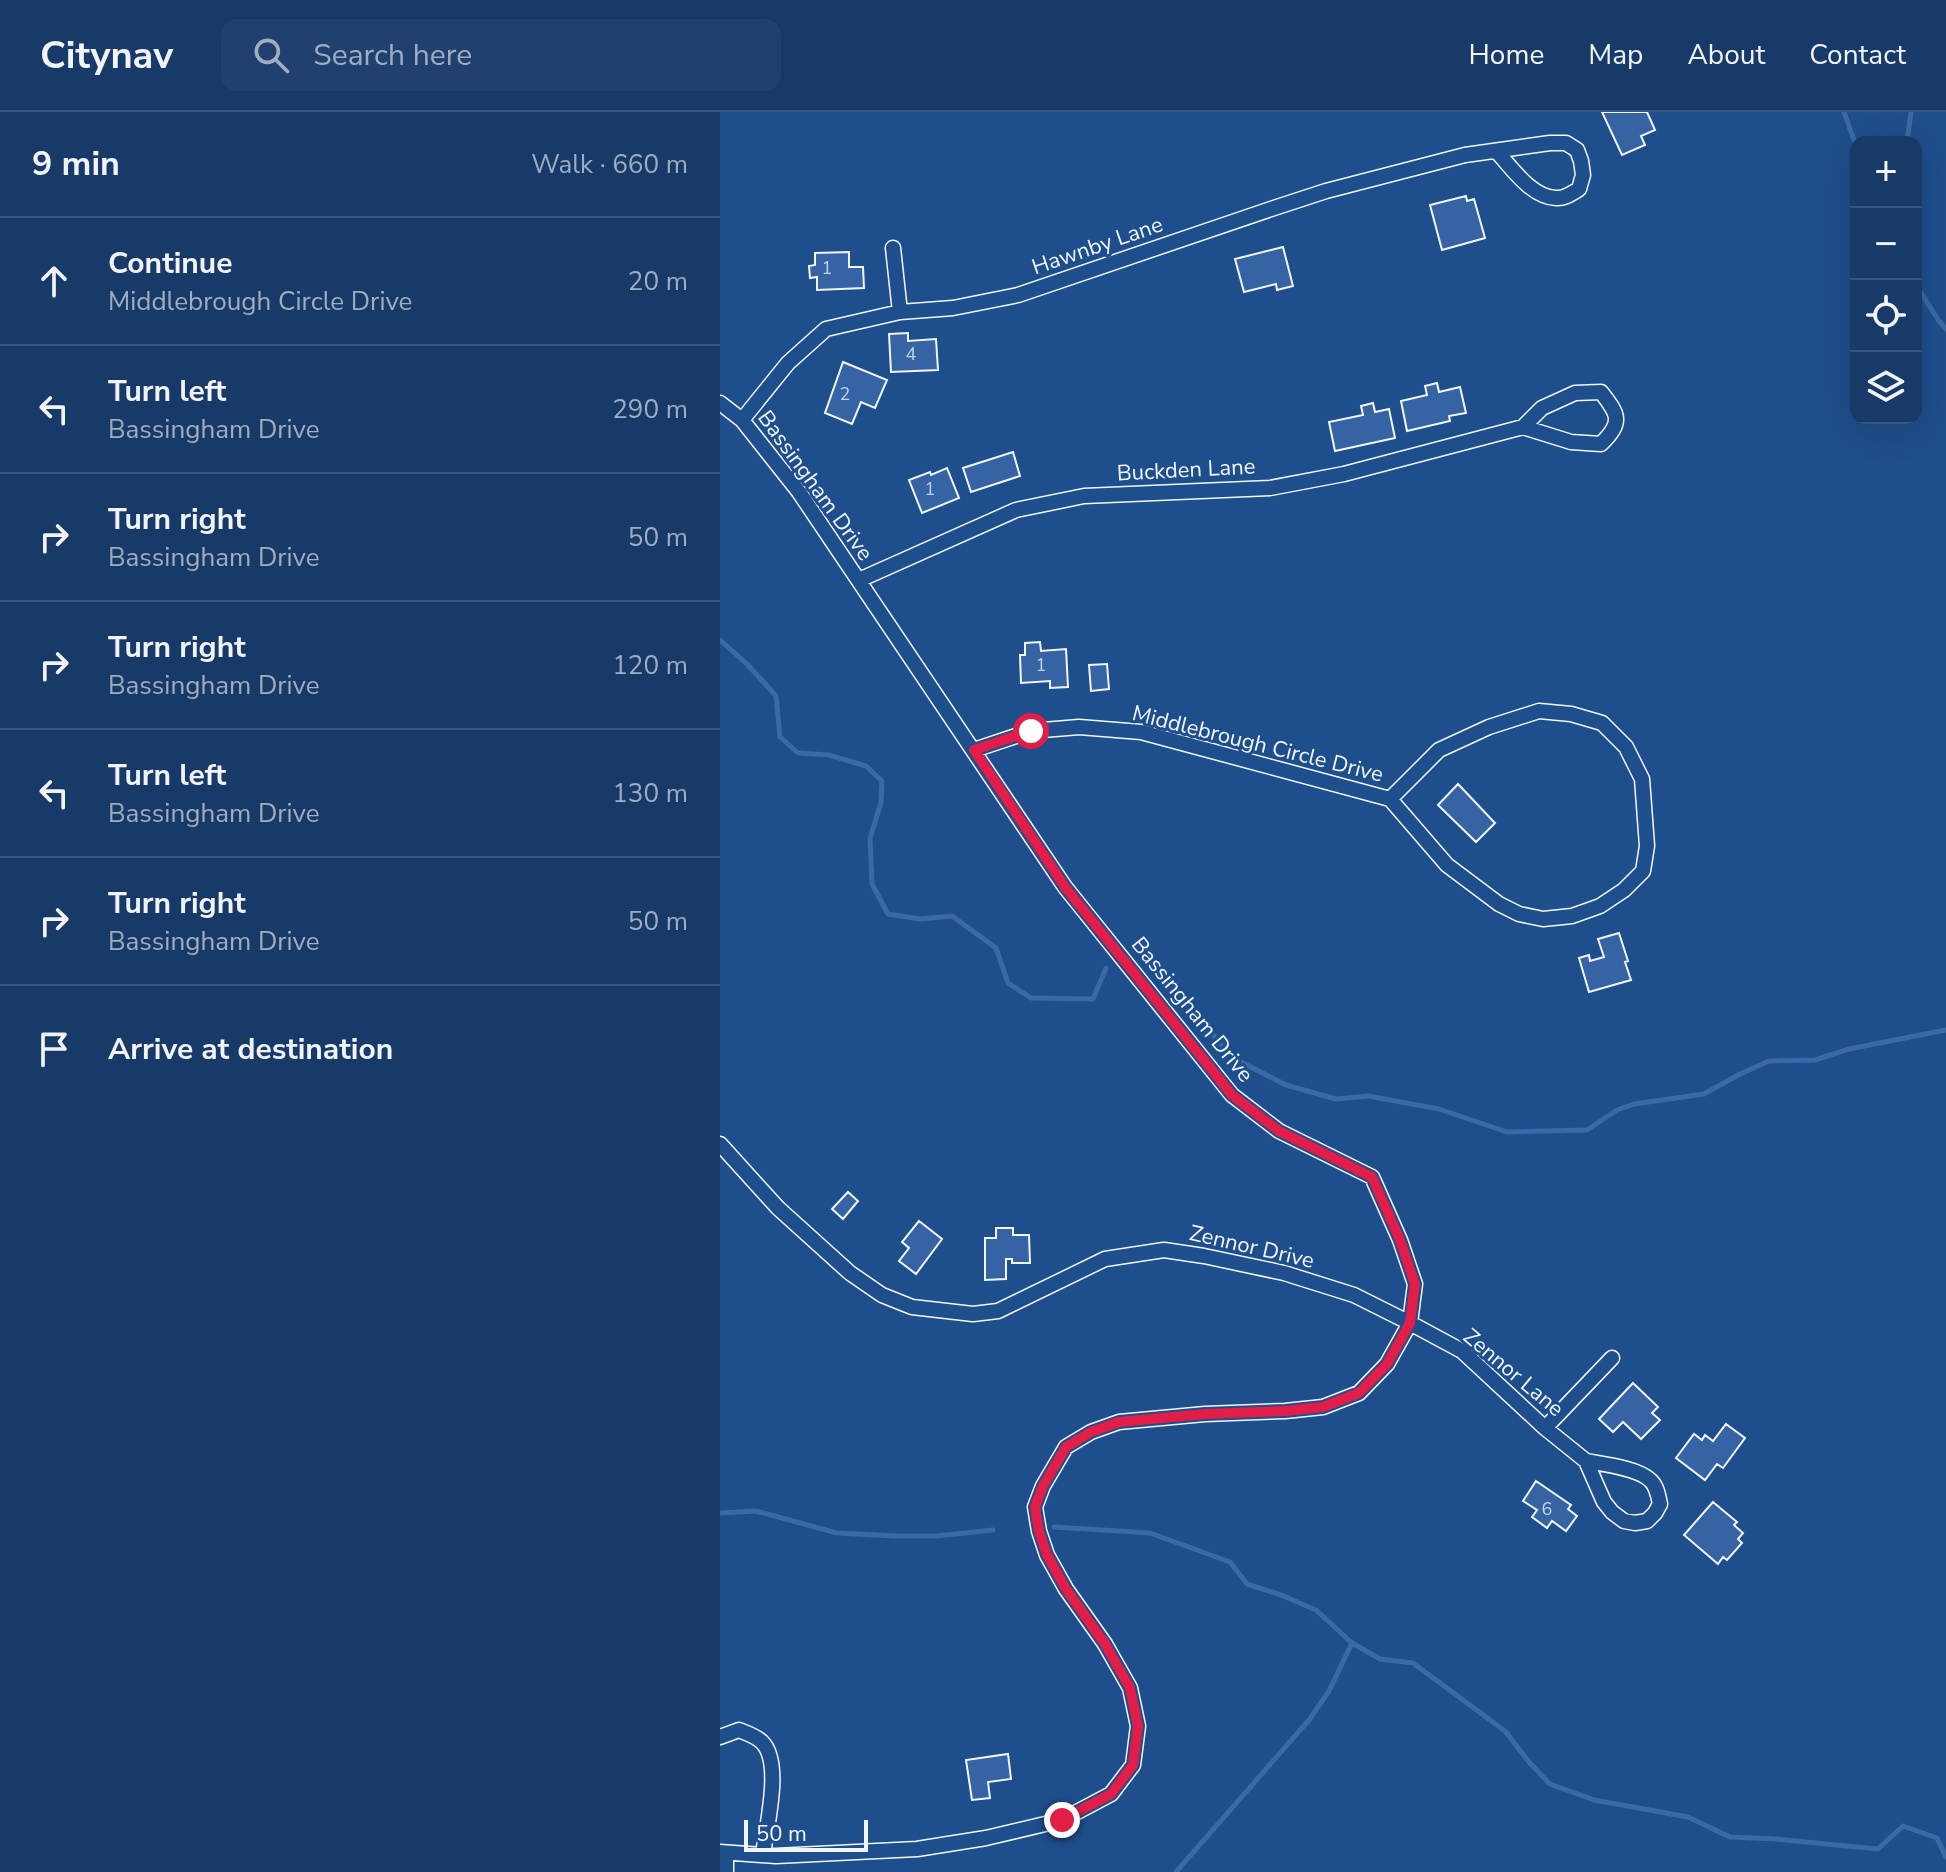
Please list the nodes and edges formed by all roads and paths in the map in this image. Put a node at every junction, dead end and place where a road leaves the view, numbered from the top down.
1 (1497, 152) junction
2 (893, 248) dead end
3 (900, 312) junction
4 (720, 403) edge
5 (742, 420) junction
6 (1523, 427) junction
7 (859, 580) junction
8 (974, 750) junction
9 (1390, 799) junction
10 (720, 1144) edge
11 (1410, 1323) junction
12 (1612, 1358) dead end
13 (1545, 1428) junction
14 (1586, 1461) junction
15 (720, 1737) edge
16 (723, 1852) edge
17 (763, 1855) junction
18 (726, 1872) edge

1 - 1 street, Hawnby Lane
1 - 3 street, Hawnby Lane
2 - 3 street
3 - 5 street, Hawnby Lane
4 - 5 street, Bassingham Drive
5 - 7 street, Bassingham Drive
6 - 6 street, Buckden Lane
6 - 7 street, Buckden Lane
7 - 8 street, Bassingham Drive
8 - 9 street, Middlebrough Circle Drive
8 - 11 street, Bassingham Drive
9 - 9 street, Middlebrough Circle Drive
10 - 11 street, Zennor Drive
11 - 13 street, Zennor Lane
11 - 17 street, Bassingham Drive
12 - 13 street
13 - 14 street, Zennor Lane
14 - 14 street, Zennor Lane
15 - 17 street
16 - 17 street, Bassingham Drive
16 - 18 street

